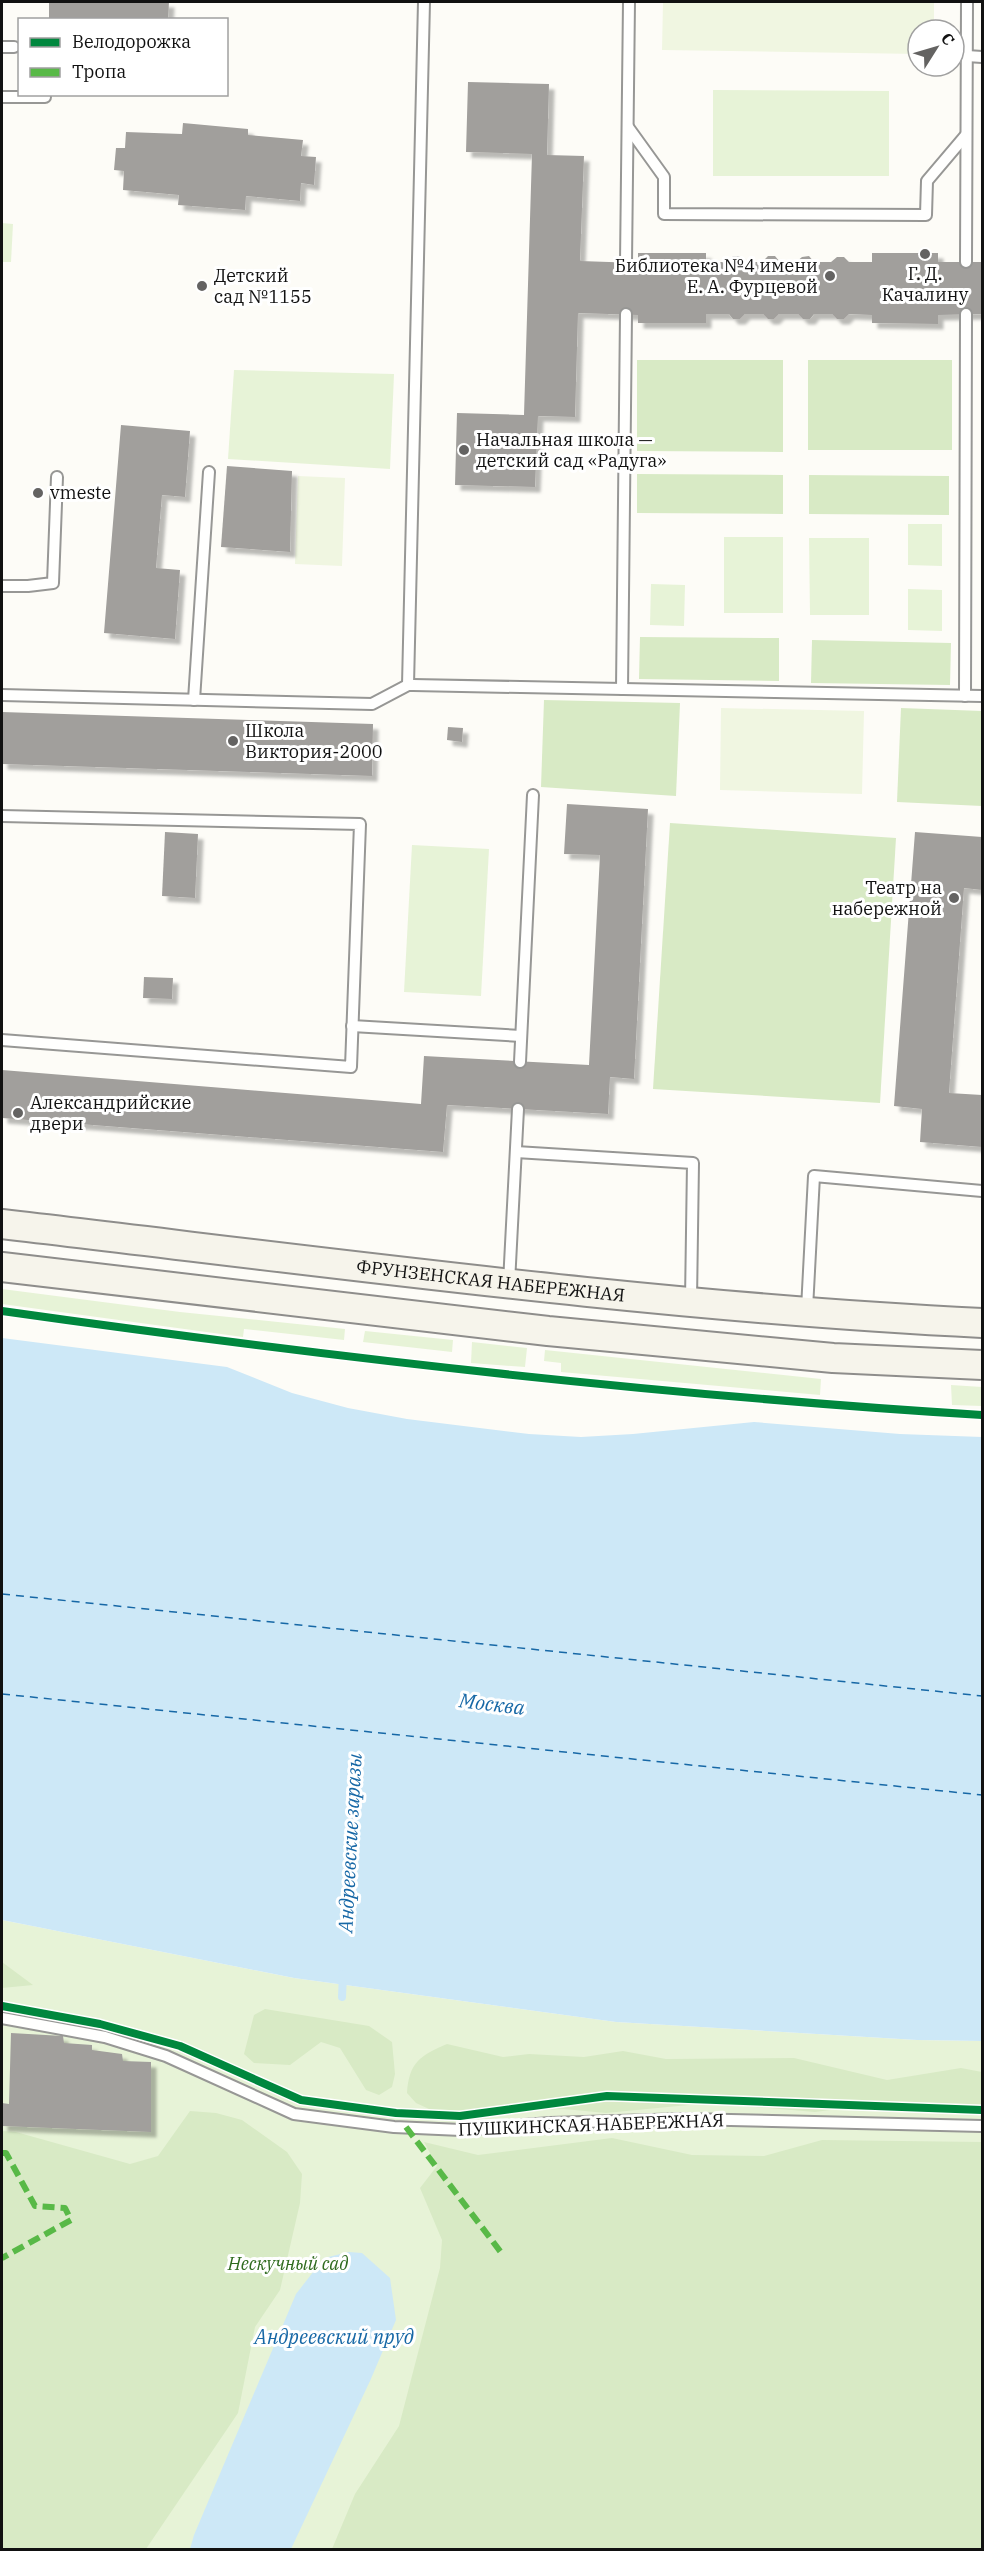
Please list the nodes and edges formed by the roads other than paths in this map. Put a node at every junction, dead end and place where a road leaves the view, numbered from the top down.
1 (424, 2) edge
2 (629, 2) edge
3 (967, 2) edge
4 (2, 47) edge
5 (14, 47) dead end
6 (967, 56) junction
7 (982, 57) edge
8 (2, 97) edge
9 (45, 97) dead end
10 (628, 127) junction
11 (966, 135) junction
12 (626, 262) dead end
13 (966, 262) dead end
14 (626, 314) dead end
15 (966, 314) dead end
16 (210, 472) dead end
17 (57, 477) dead end
18 (2, 586) edge
19 (408, 686) junction
20 (622, 689) junction
21 (2, 695) edge
22 (965, 696) junction
23 (982, 696) edge
24 (194, 700) junction
25 (533, 795) dead end
26 (2, 816) edge
27 (352, 1026) junction
28 (521, 1036) junction
29 (2, 1040) edge
30 (520, 1062) dead end
31 (518, 1109) dead end
32 (516, 1152) junction
33 (982, 1191) edge
34 (2, 1224) edge
35 (2, 1267) edge
36 (509, 1284) junction
37 (690, 1304) junction
38 (807, 1313) junction
39 (982, 1323) edge
40 (982, 1365) edge
41 (2, 2018) edge
42 (982, 2126) edge

1 - 19 lane
2 - 10 lane
3 - 6 lane
4 - 5 lane
6 - 7 lane
6 - 11 lane
8 - 9 lane
10 - 11 lane
10 - 12 lane
11 - 13 lane
14 - 20 lane
15 - 22 lane
16 - 24 lane
17 - 18 lane
19 - 20 lane
19 - 24 lane
20 - 22 lane
21 - 24 lane
22 - 23 lane
25 - 28 lane
26 - 27 lane
27 - 28 lane
27 - 29 lane
28 - 30 lane
31 - 32 lane
32 - 36 lane
32 - 37 lane
33 - 38 lane
34 - 36 main road, ФРУНЗЕНСКАЯ НАБЕРЕЖНАЯ
35 - 40 main road
36 - 37 main road, ФРУНЗЕНСКАЯ НАБЕРЕЖНАЯ
37 - 38 main road, ФРУНЗЕНСКАЯ НАБЕРЕЖНАЯ
38 - 39 main road, ФРУНЗЕНСКАЯ НАБЕРЕЖНАЯ
41 - 42 lane, ПУШКИНСКАЯ НАБЕРЕЖНАЯ

